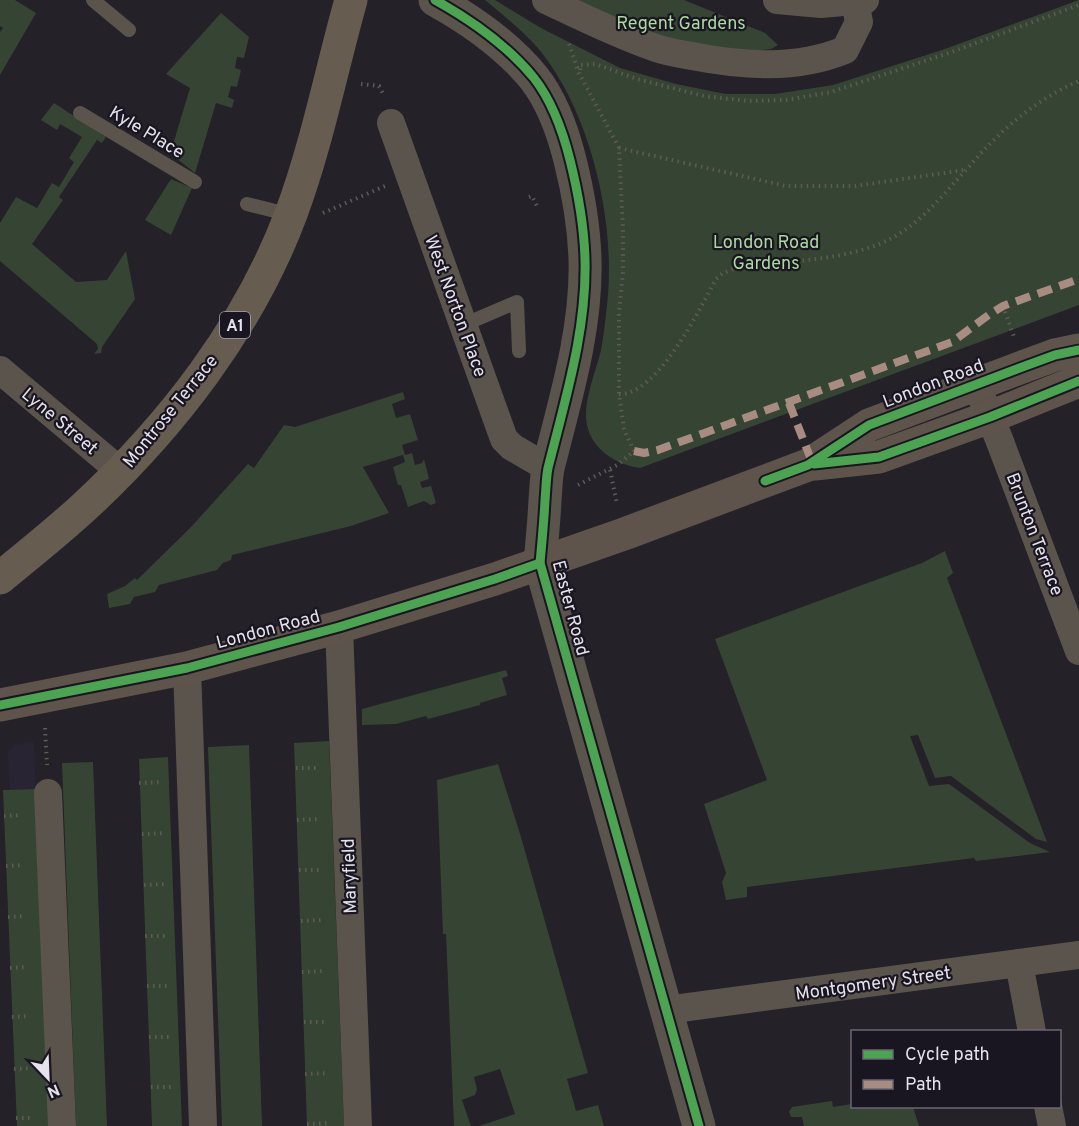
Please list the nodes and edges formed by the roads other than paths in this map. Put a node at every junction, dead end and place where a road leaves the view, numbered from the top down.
1 (93, 0) edge
2 (351, 0) edge
3 (435, 0) edge
4 (777, 0) edge
5 (860, 1) edge
6 (550, 2) edge
7 (129, 30) dead end
8 (387, 110) road end
9 (80, 113) dead end
10 (195, 182) dead end
11 (248, 204) dead end
12 (291, 215) junction
13 (463, 325) junction
14 (1079, 350) edge
15 (519, 351) dead end
16 (0, 370) edge
17 (1079, 381) edge
18 (975, 384) junction
19 (990, 417) junction
20 (808, 465) junction
21 (548, 468) junction
22 (120, 471) junction
23 (540, 563) junction
24 (0, 578) edge
25 (339, 627) junction
26 (1079, 651) edge
27 (187, 668) junction
28 (0, 705) edge
29 (48, 793) road end
30 (1079, 955) edge
31 (1019, 963) junction
32 (666, 1010) junction
33 (1032, 1030) edge
34 (1048, 1108) edge
35 (346, 1125) edge
36 (62, 1126) edge
37 (203, 1126) edge
38 (699, 1126) edge
39 (1052, 1126) edge

1 - 7 lane
2 - 12 main road, Montrose Terrace / A1
3 - 21 street, Easter Road
4 - 5 street
5 - 6 street
8 - 13 street, West Norton Place
9 - 10 lane, Kyle Place
11 - 12 lane
12 - 22 main road, Montrose Terrace / A1
13 - 15 lane
13 - 21 street, West Norton Place
14 - 18 main road, London Road
16 - 22 street, Lyne Street
17 - 19 main road, London Road
18 - 19 street, London Road
18 - 20 main road, London Road
19 - 20 main road, London Road
19 - 26 street, Brunton Terrace
20 - 23 main road, London Road
21 - 23 street, Easter Road
22 - 24 main road, Montrose Terrace / A1
23 - 25 main road, London Road
23 - 32 street, Easter Road
25 - 27 main road, London Road
25 - 35 street, Maryfield
27 - 28 main road, London Road
27 - 37 street
29 - 36 street
30 - 31 street, Montgomery Street
31 - 32 street, Montgomery Street
31 - 33 street
32 - 38 street, Easter Road
34 - 39 street

